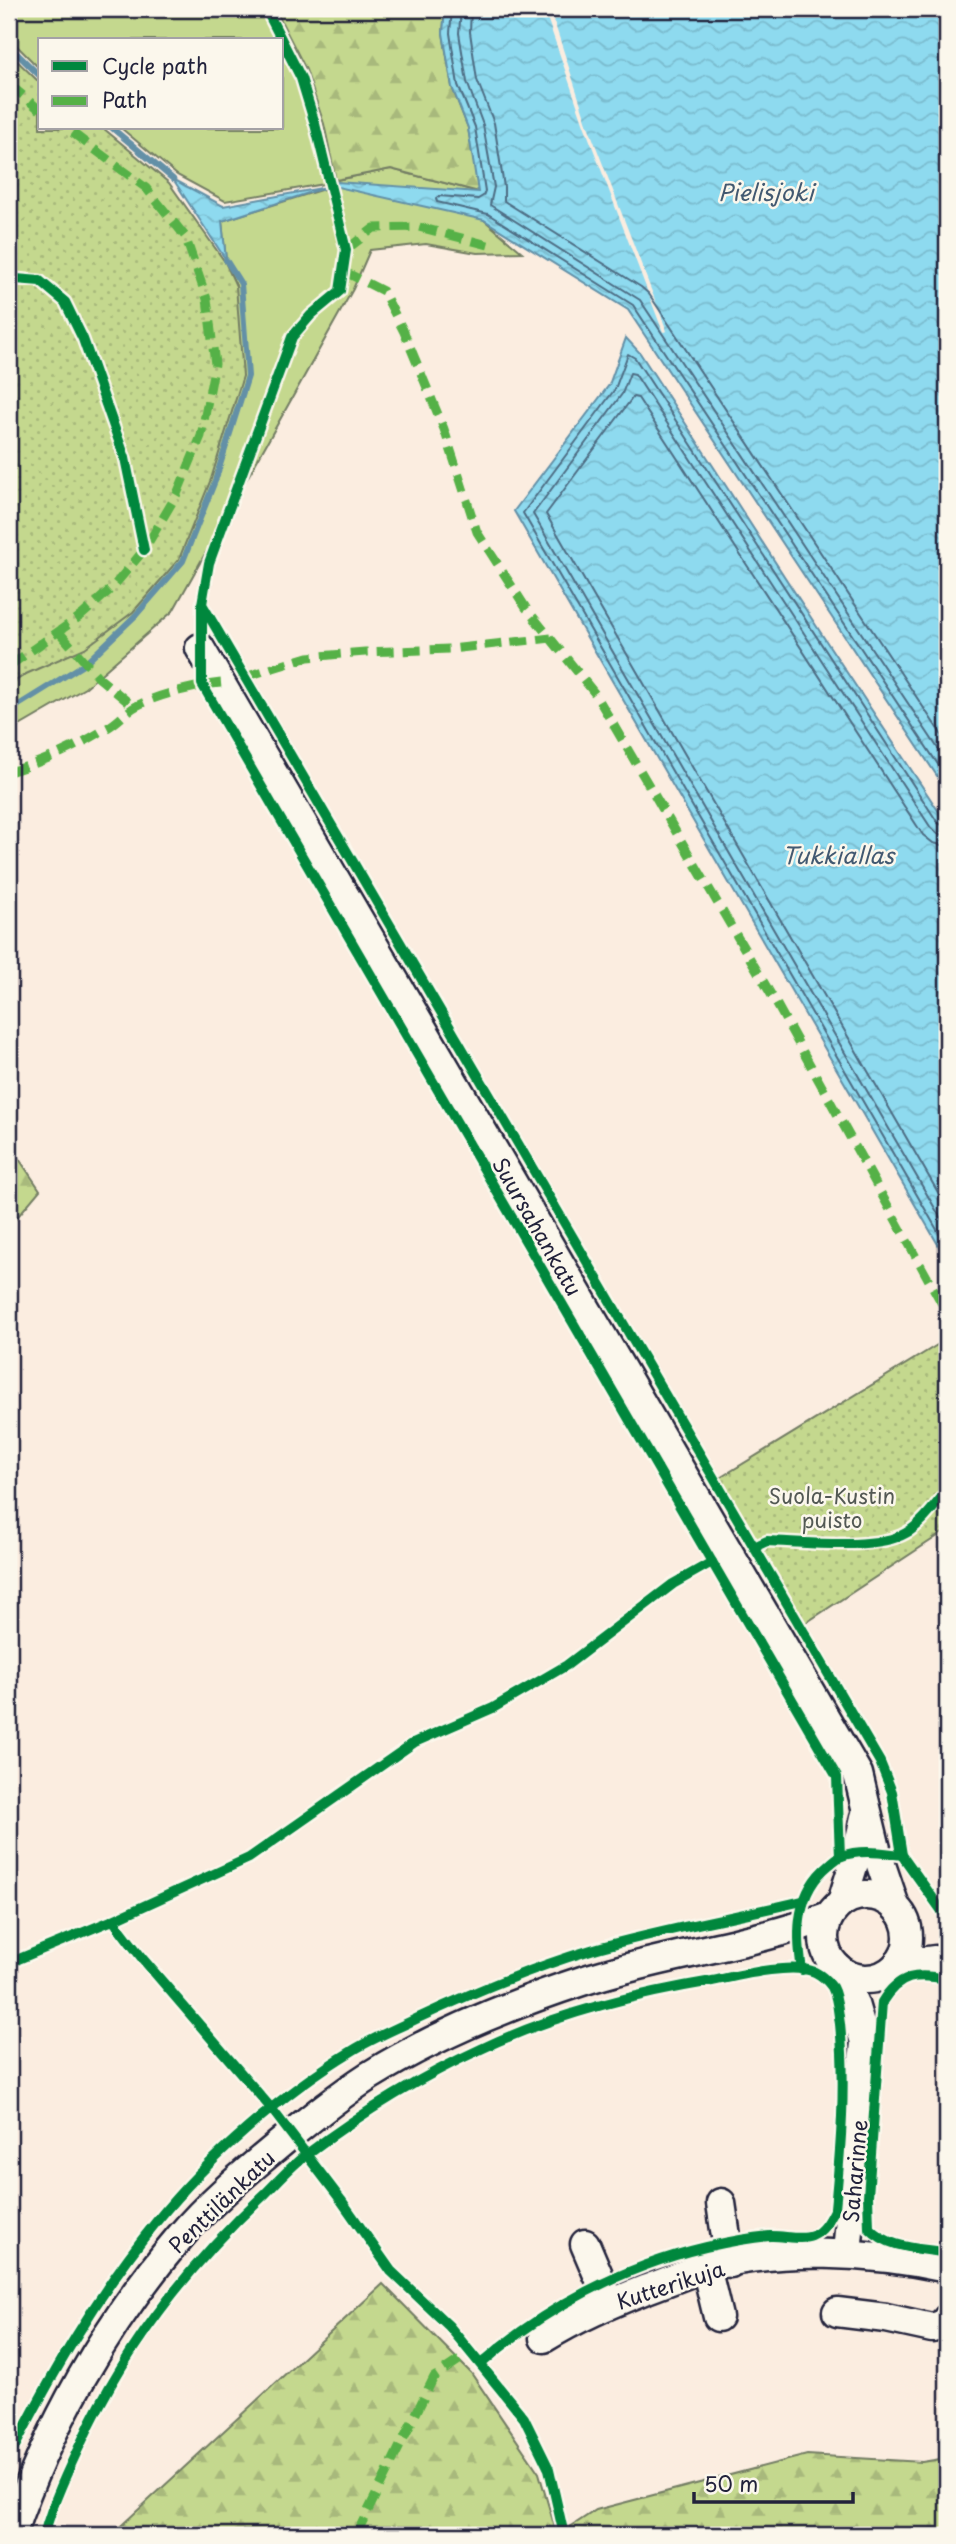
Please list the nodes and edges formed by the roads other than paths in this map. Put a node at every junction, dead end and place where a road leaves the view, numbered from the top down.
1 (200, 648) dead end
2 (867, 1808) junction
3 (836, 1909) junction
4 (900, 1913) junction
5 (758, 1939) junction
6 (947, 1948) edge
7 (833, 1960) junction
8 (947, 1962) edge
9 (890, 1971) junction
10 (865, 2042) junction
11 (721, 2203) dead end
12 (585, 2244) dead end
13 (846, 2254) junction
14 (718, 2265) junction
15 (947, 2268) edge
16 (610, 2303) junction
17 (837, 2312) dead end
18 (718, 2317) dead end
19 (947, 2319) edge
20 (544, 2339) dead end
21 (11, 2535) edge

1 - 2 street, Suursahankatu
2 - 3 street, Suursahankatu
2 - 4 street, Suursahankatu
3 - 4 street
3 - 5 street, Penttilänkatu
3 - 7 street
4 - 6 street
4 - 9 street
5 - 7 street
5 - 21 street, Penttilänkatu
7 - 9 street
7 - 10 street, Saharinne
8 - 9 street
9 - 10 street
10 - 13 street, Saharinne
11 - 14 street
12 - 16 street
13 - 14 street, Kutterikuja
13 - 15 street, Kutterikuja
14 - 16 street, Kutterikuja
14 - 18 street
16 - 20 street, Kutterikuja
17 - 19 street

